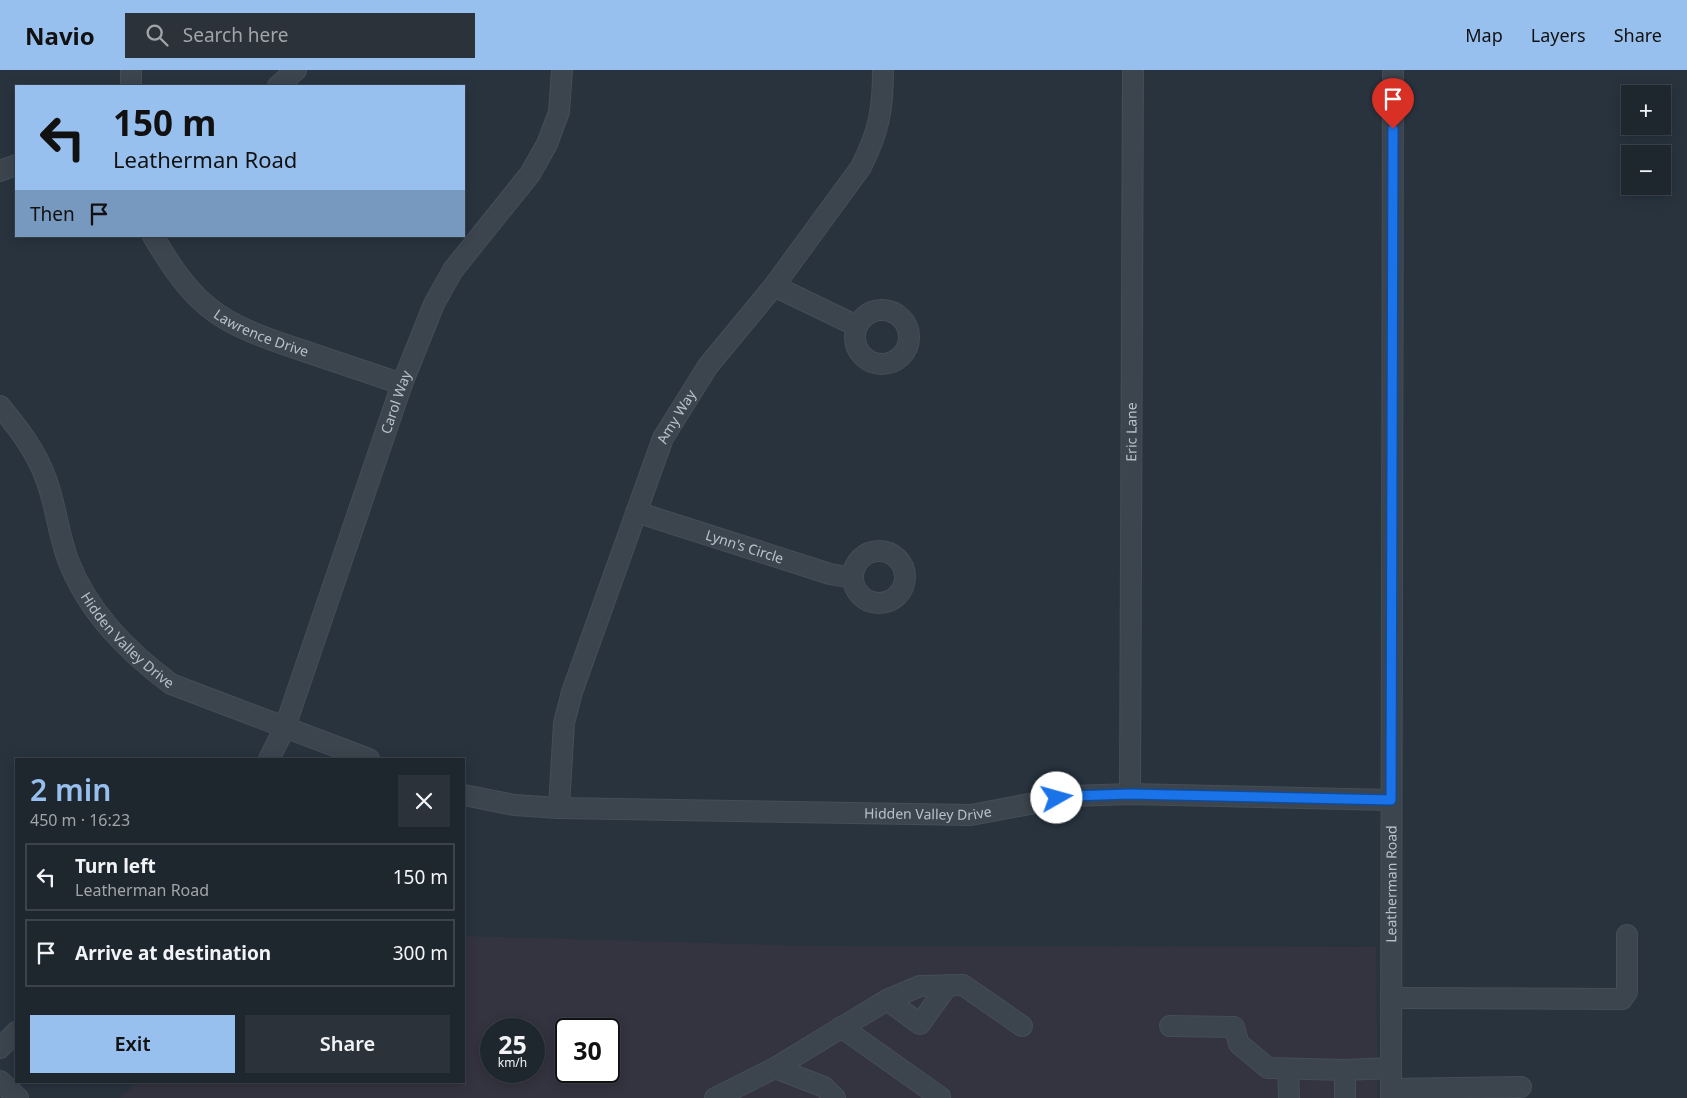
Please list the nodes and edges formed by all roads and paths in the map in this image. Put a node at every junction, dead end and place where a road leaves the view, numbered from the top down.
1 (131, 70) edge
2 (296, 70) edge
3 (562, 70) edge
4 (883, 70) edge
5 (1133, 70) edge
6 (1393, 70) edge
7 (131, 85) edge
8 (279, 85) edge
9 (15, 165) edge
10 (0, 171) edge
11 (154, 237) edge
12 (774, 286) junction
13 (857, 326) dead end
14 (402, 384) junction
15 (0, 406) edge
16 (636, 512) junction
17 (853, 578) dead end
18 (285, 727) junction
19 (270, 758) edge
20 (366, 758) edge
21 (1130, 794) junction
22 (465, 795) edge
23 (1391, 800) junction
24 (559, 808) junction
25 (1627, 935) dead end
26 (948, 985) junction
27 (1391, 998) junction
28 (887, 1000) junction
29 (1022, 1026) dead end
30 (1170, 1026) dead end
31 (841, 1027) junction
32 (15, 1033) edge
33 (0, 1048) edge
34 (775, 1068) junction
35 (1391, 1068) junction
36 (1288, 1069) junction
37 (1345, 1070) junction
38 (0, 1081) edge
39 (1521, 1087) dead end
40 (1391, 1094) edge
41 (940, 1097) dead end
42 (18, 1098) edge
43 (715, 1098) edge
44 (835, 1098) edge
45 (1289, 1098) edge
46 (1345, 1098) edge

1 - 7 street
2 - 8 street
3 - 14 street, Carol Way
4 - 12 street, Amy Way
5 - 21 street, Eric Lane
6 - 23 street, Leatherman Road
9 - 10 street
11 - 14 street, Lawrence Drive
12 - 13 street
12 - 16 street, Amy Way
14 - 18 street, Carol Way
15 - 18 street, Hidden Valley Drive
16 - 17 street, Lynn's Circle
16 - 24 street, Amy Way
18 - 19 street, Carol Way
18 - 20 street, Hidden Valley Drive
21 - 23 street, Hidden Valley Drive
21 - 24 street, Hidden Valley Drive
22 - 24 street, Hidden Valley Drive
23 - 27 street, Leatherman Road
25 - 27 street
26 - 28 street
26 - 28 street
26 - 29 street
27 - 35 street, Leatherman Road
28 - 31 street
30 - 36 street
31 - 34 street
31 - 41 street
32 - 33 street
34 - 43 street
34 - 44 street
35 - 37 street
35 - 40 street, Leatherman Road
36 - 37 street
36 - 45 street
37 - 46 street
38 - 42 street
39 - 40 street

